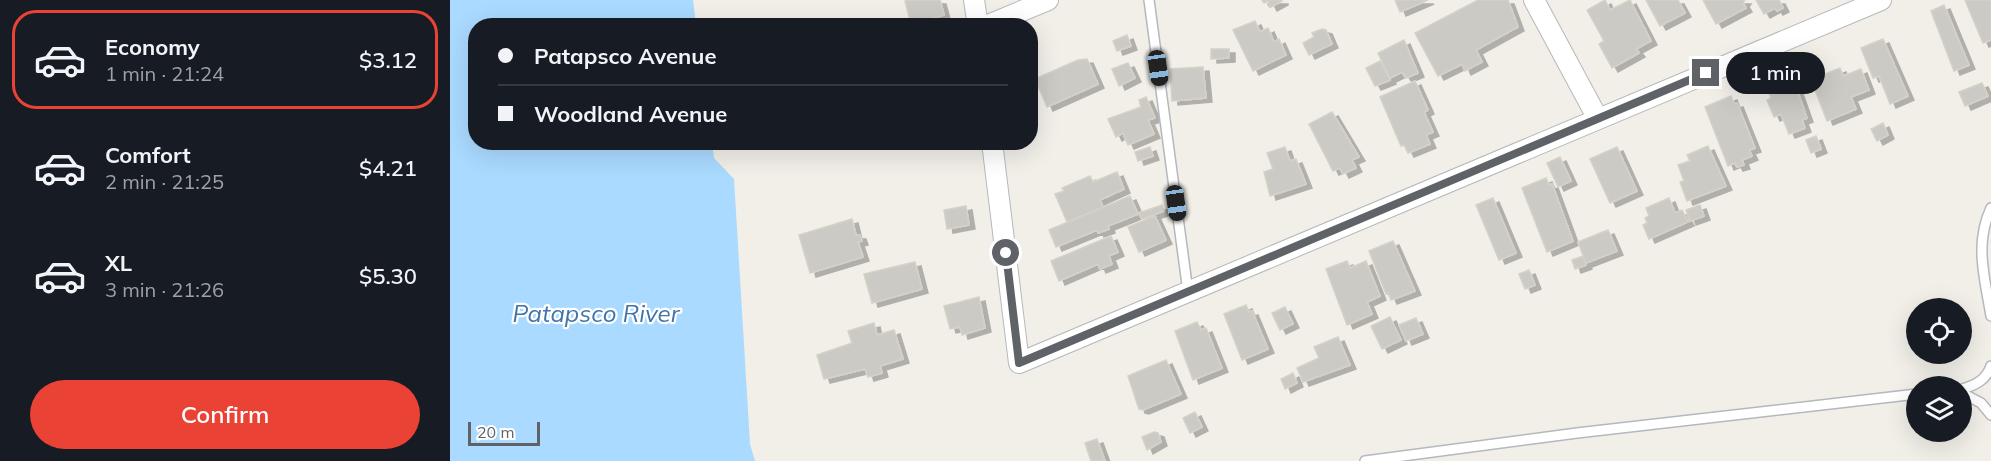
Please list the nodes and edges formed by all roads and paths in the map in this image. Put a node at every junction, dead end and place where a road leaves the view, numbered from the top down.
1 (974, 0) edge
2 (1048, 0) edge
3 (1149, 0) edge
4 (1534, 0) edge
5 (1881, 0) edge
6 (977, 18) edge
7 (1005, 18) edge
8 (1598, 119) junction
9 (993, 150) edge
10 (1991, 208) edge
11 (1188, 293) junction
12 (1991, 316) edge
13 (1991, 366) edge
14 (1972, 387) edge
15 (1906, 395) edge
16 (1972, 397) edge
17 (1991, 415) edge
18 (1365, 461) edge

1 - 6 street
2 - 7 street
3 - 11 lane
4 - 8 street
5 - 8 street
8 - 11 street
9 - 11 street
10 - 12 lane
13 - 14 lane
15 - 18 lane
16 - 17 lane

